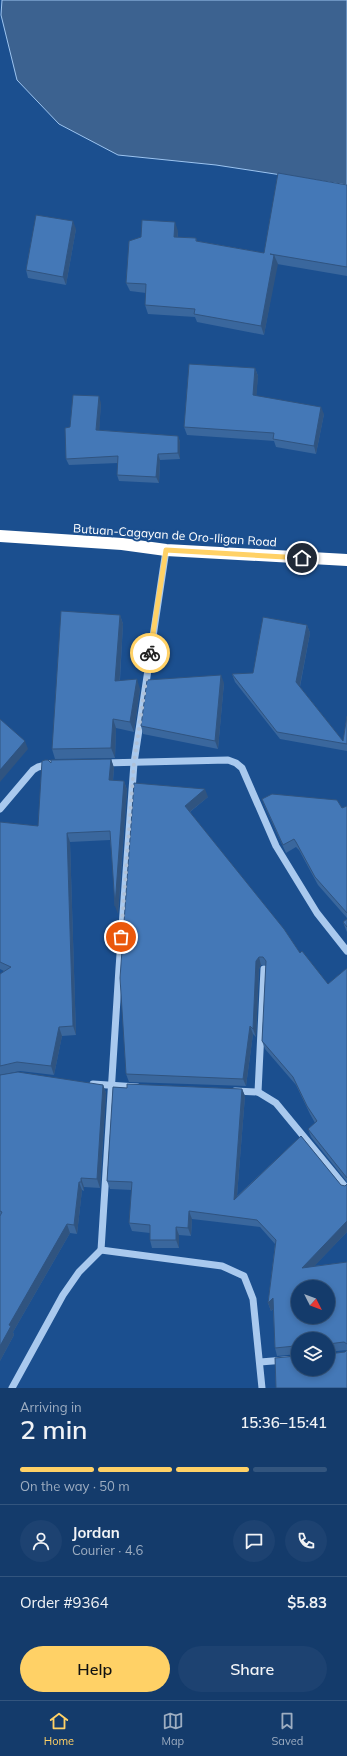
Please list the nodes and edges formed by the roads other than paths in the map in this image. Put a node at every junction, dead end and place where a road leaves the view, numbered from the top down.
1 (0, 536) edge
2 (166, 550) junction
3 (347, 560) edge
4 (94, 763) edge
5 (134, 763) junction
6 (55, 764) edge
7 (0, 809) edge
8 (347, 951) edge
9 (264, 969) edge
10 (82, 1083) edge
11 (112, 1086) junction
12 (143, 1087) edge
13 (227, 1091) edge
14 (258, 1092) junction
15 (347, 1189) edge
16 (101, 1250) junction
17 (291, 1360) edge
18 (260, 1362) junction
19 (12, 1388) edge
20 (262, 1388) edge

1 - 2 highway, Butuan-Cagayan de Oro-Iligan Road
2 - 3 highway, Butuan-Cagayan de Oro-Iligan Road
2 - 5 street
4 - 5 street
5 - 8 street
5 - 11 street
6 - 7 street
9 - 14 street
10 - 11 street
11 - 12 street
11 - 16 street
13 - 14 street
14 - 15 street
16 - 18 street
16 - 19 street
17 - 18 street
18 - 20 street

